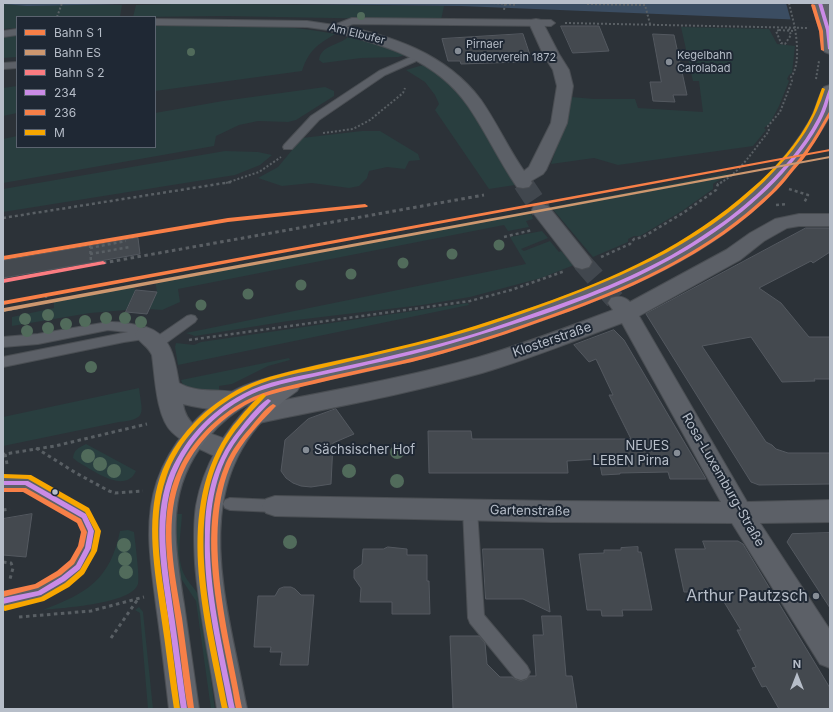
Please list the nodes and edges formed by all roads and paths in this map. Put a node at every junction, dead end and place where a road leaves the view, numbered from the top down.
1 (62, 3) edge
2 (493, 3) edge
3 (789, 3) edge
4 (820, 3) edge
5 (505, 4) junction
6 (587, 4) edge
7 (517, 5) dead end
8 (503, 12) dead end
9 (57, 16) edge
10 (156, 22) edge
11 (543, 23) junction
12 (650, 24) junction
13 (788, 27) junction
14 (335, 28) junction
15 (809, 28) dead end
16 (794, 30) junction
17 (16, 32) edge
18 (3, 34) edge
19 (830, 49) edge
20 (420, 56) junction
21 (16, 65) edge
22 (3, 66) edge
23 (405, 88) dead end
24 (830, 90) edge
25 (826, 114) edge
26 (302, 132) junction
27 (288, 147) joint
28 (794, 191) dead end
29 (790, 204) dead end
30 (797, 204) dead end
31 (773, 208) dead end
32 (541, 210) tunnel mouth
33 (3, 218) edge
34 (830, 220) edge
35 (537, 229) dead end
36 (504, 236) dead end
37 (126, 241) dead end
38 (130, 247) dead end
39 (90, 254) junction
40 (91, 262) dead end
41 (582, 264) junction
42 (46, 297) dead end
43 (622, 308) junction
44 (3, 311) edge
45 (191, 319) dead end
46 (158, 337) junction
47 (3, 342) edge
48 (3, 362) edge
49 (305, 376) junction
50 (169, 388) junction
51 (236, 400) junction
52 (254, 415) junction
53 (147, 424) dead end
54 (194, 437) junction
55 (36, 448) junction
56 (227, 451) junction
57 (7, 464) dead end
58 (3, 483) edge
59 (137, 490) dead end
60 (220, 504) junction
61 (275, 506) joint
62 (10, 509) dead end
63 (3, 510) edge
64 (470, 510) junction
65 (830, 510) edge
66 (740, 513) junction
67 (3, 562) edge
68 (10, 579) dead end
69 (167, 591) junction
70 (138, 598) junction
71 (3, 601) edge
72 (17, 617) dead end
73 (111, 638) dead end
74 (830, 655) edge
75 (521, 672) dead end
76 (184, 709) edge
77 (232, 709) edge

1 - 9 path
2 - 5 path
3 - 16 path, bridge
4 - 19 main road, bridge
5 - 7 path
5 - 8 path
6 - 12 path
10 - 14 lane, Am Elbufer
11 - 12 path
11 - 14 lane
11 - 20 street, Am Elbufer
12 - 13 path
13 - 15 path
13 - 16 path, bridge
14 - 20 street, Am Elbufer
16 - 41 path
17 - 18 lane
20 - 26 lane
21 - 22 lane
23 - 26 path
24 - 25 main road
25 - 49 main road
26 - 27 lane
27 - 33 path
28 - 30 path
29 - 31 path
32 - 41 street
34 - 43 street, Klosterstraße
35 - 36 path
37 - 39 path
38 - 39 path
39 - 40 path
41 - 46 path
42 - 44 path
43 - 52 street, Klosterstraße
43 - 66 street, Rosa-Luxemburg-Straße
45 - 46 lane
46 - 47 lane
46 - 48 lane
46 - 50 street
49 - 51 main road
49 - 52 main road
50 - 51 street
50 - 54 street
51 - 54 main road
52 - 56 main road
53 - 55 path
54 - 56 street
54 - 69 main road
55 - 57 path
55 - 59 path
56 - 60 main road
58 - 71 lane
60 - 61 lane, Gartenstraße
60 - 77 main road
61 - 64 street, Gartenstraße
62 - 63 path
64 - 66 street, Gartenstraße
64 - 75 lane
65 - 66 street, Gartenstraße
66 - 74 street, Rosa-Luxemburg-Straße
67 - 68 path
69 - 70 path
69 - 76 main road
70 - 72 path
70 - 73 path

